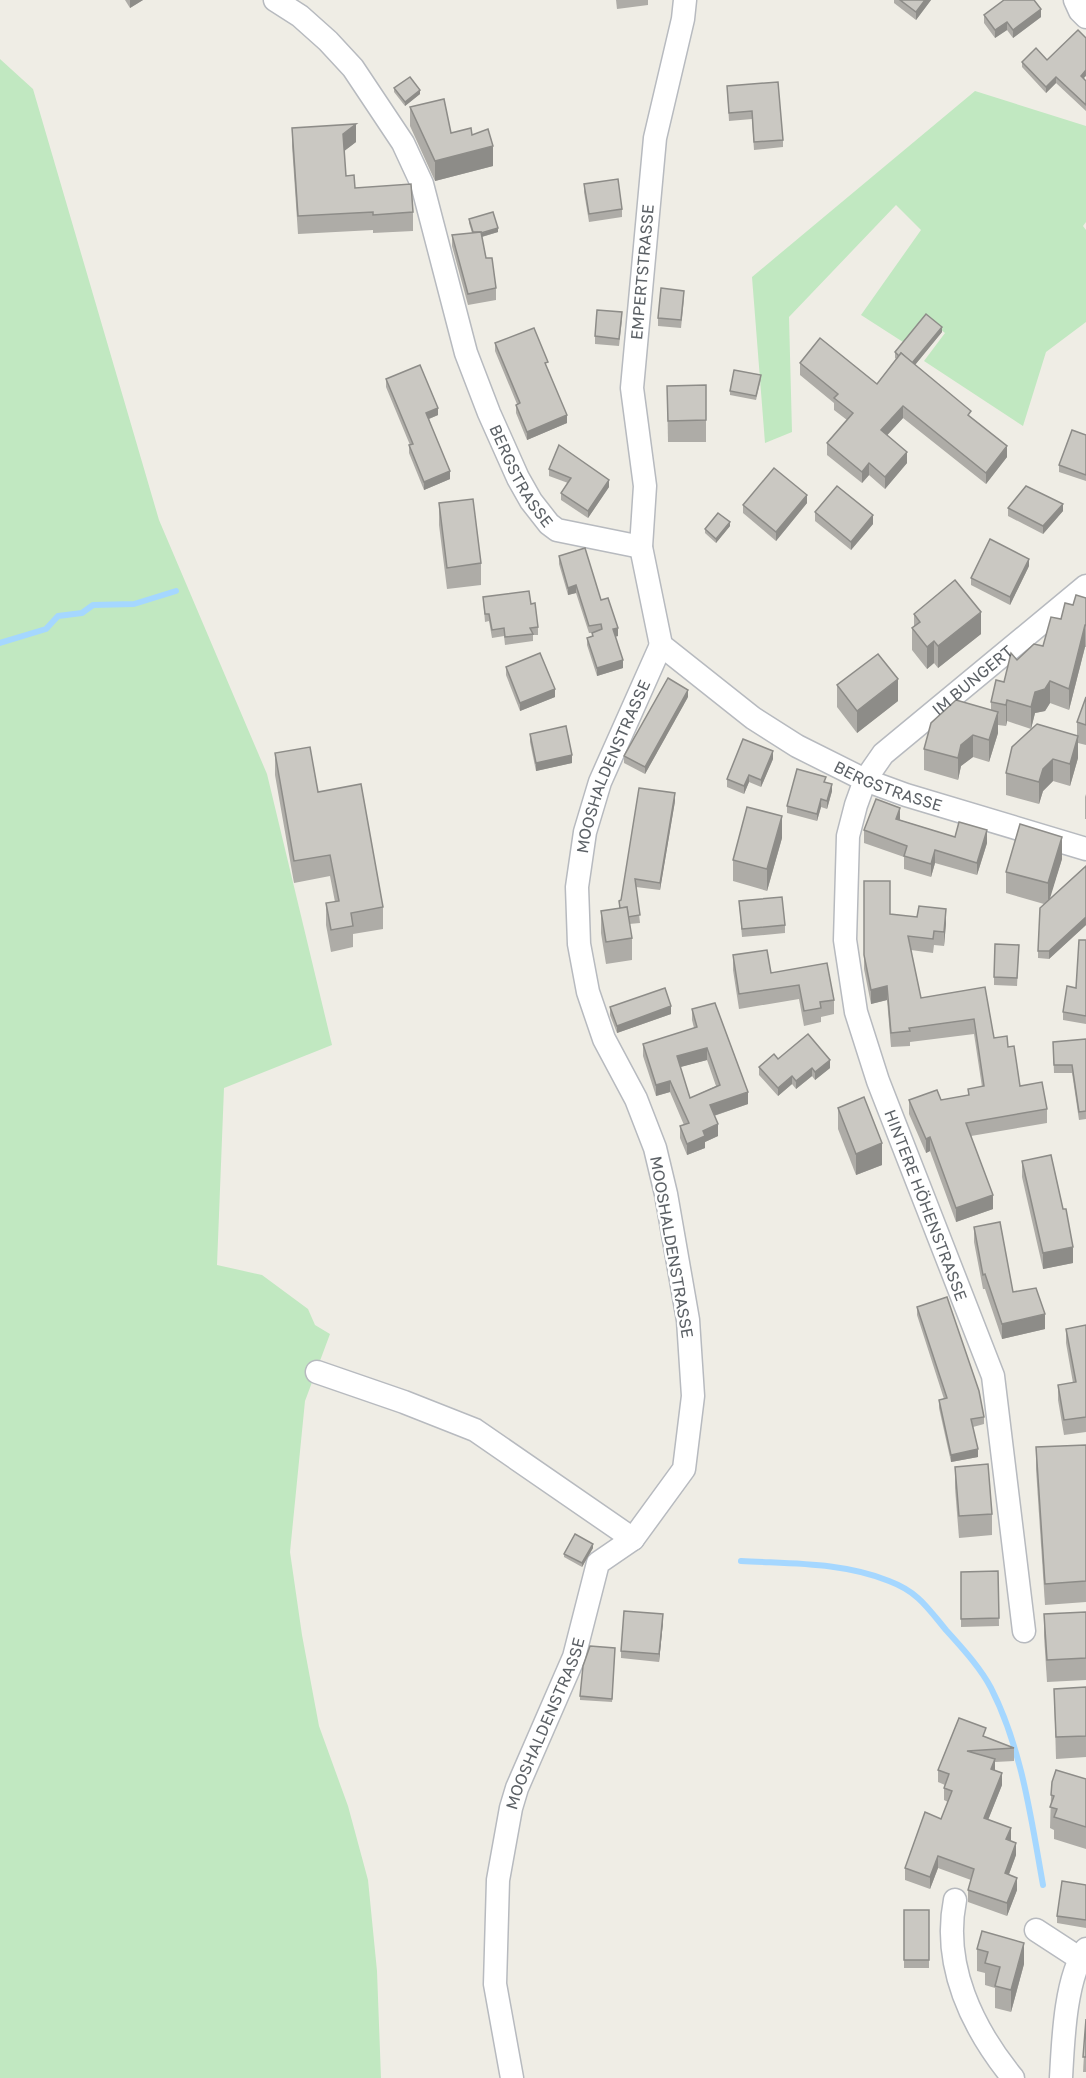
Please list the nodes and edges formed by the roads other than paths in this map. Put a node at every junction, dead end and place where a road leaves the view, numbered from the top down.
1 (275, 0) edge
2 (685, 0) edge
3 (1075, 0) edge
4 (1086, 16) edge
5 (641, 547) junction
6 (1086, 586) edge
7 (661, 645) junction
8 (865, 780) junction
9 (1086, 849) edge
10 (317, 1372) dead end
11 (633, 1539) junction
12 (1024, 1631) dead end
13 (955, 1900) dead end
14 (1036, 1930) dead end
15 (1083, 1953) edge
16 (512, 2078) edge
17 (1013, 2078) edge
18 (1061, 2078) edge

1 - 5 street, BERGSTRASSE
2 - 5 street, EMPERTSTRASSE
3 - 4 street
5 - 7 street
6 - 8 street, IM BUNGERT
7 - 8 street, BERGSTRASSE
7 - 11 street, MOOSHALDENSTRASSE
8 - 9 street, BERGSTRASSE
8 - 12 street, HINTERE HÖHENSTRASSE
10 - 11 street
11 - 16 street, MOOSHALDENSTRASSE
13 - 17 street
14 - 15 street
15 - 18 street

